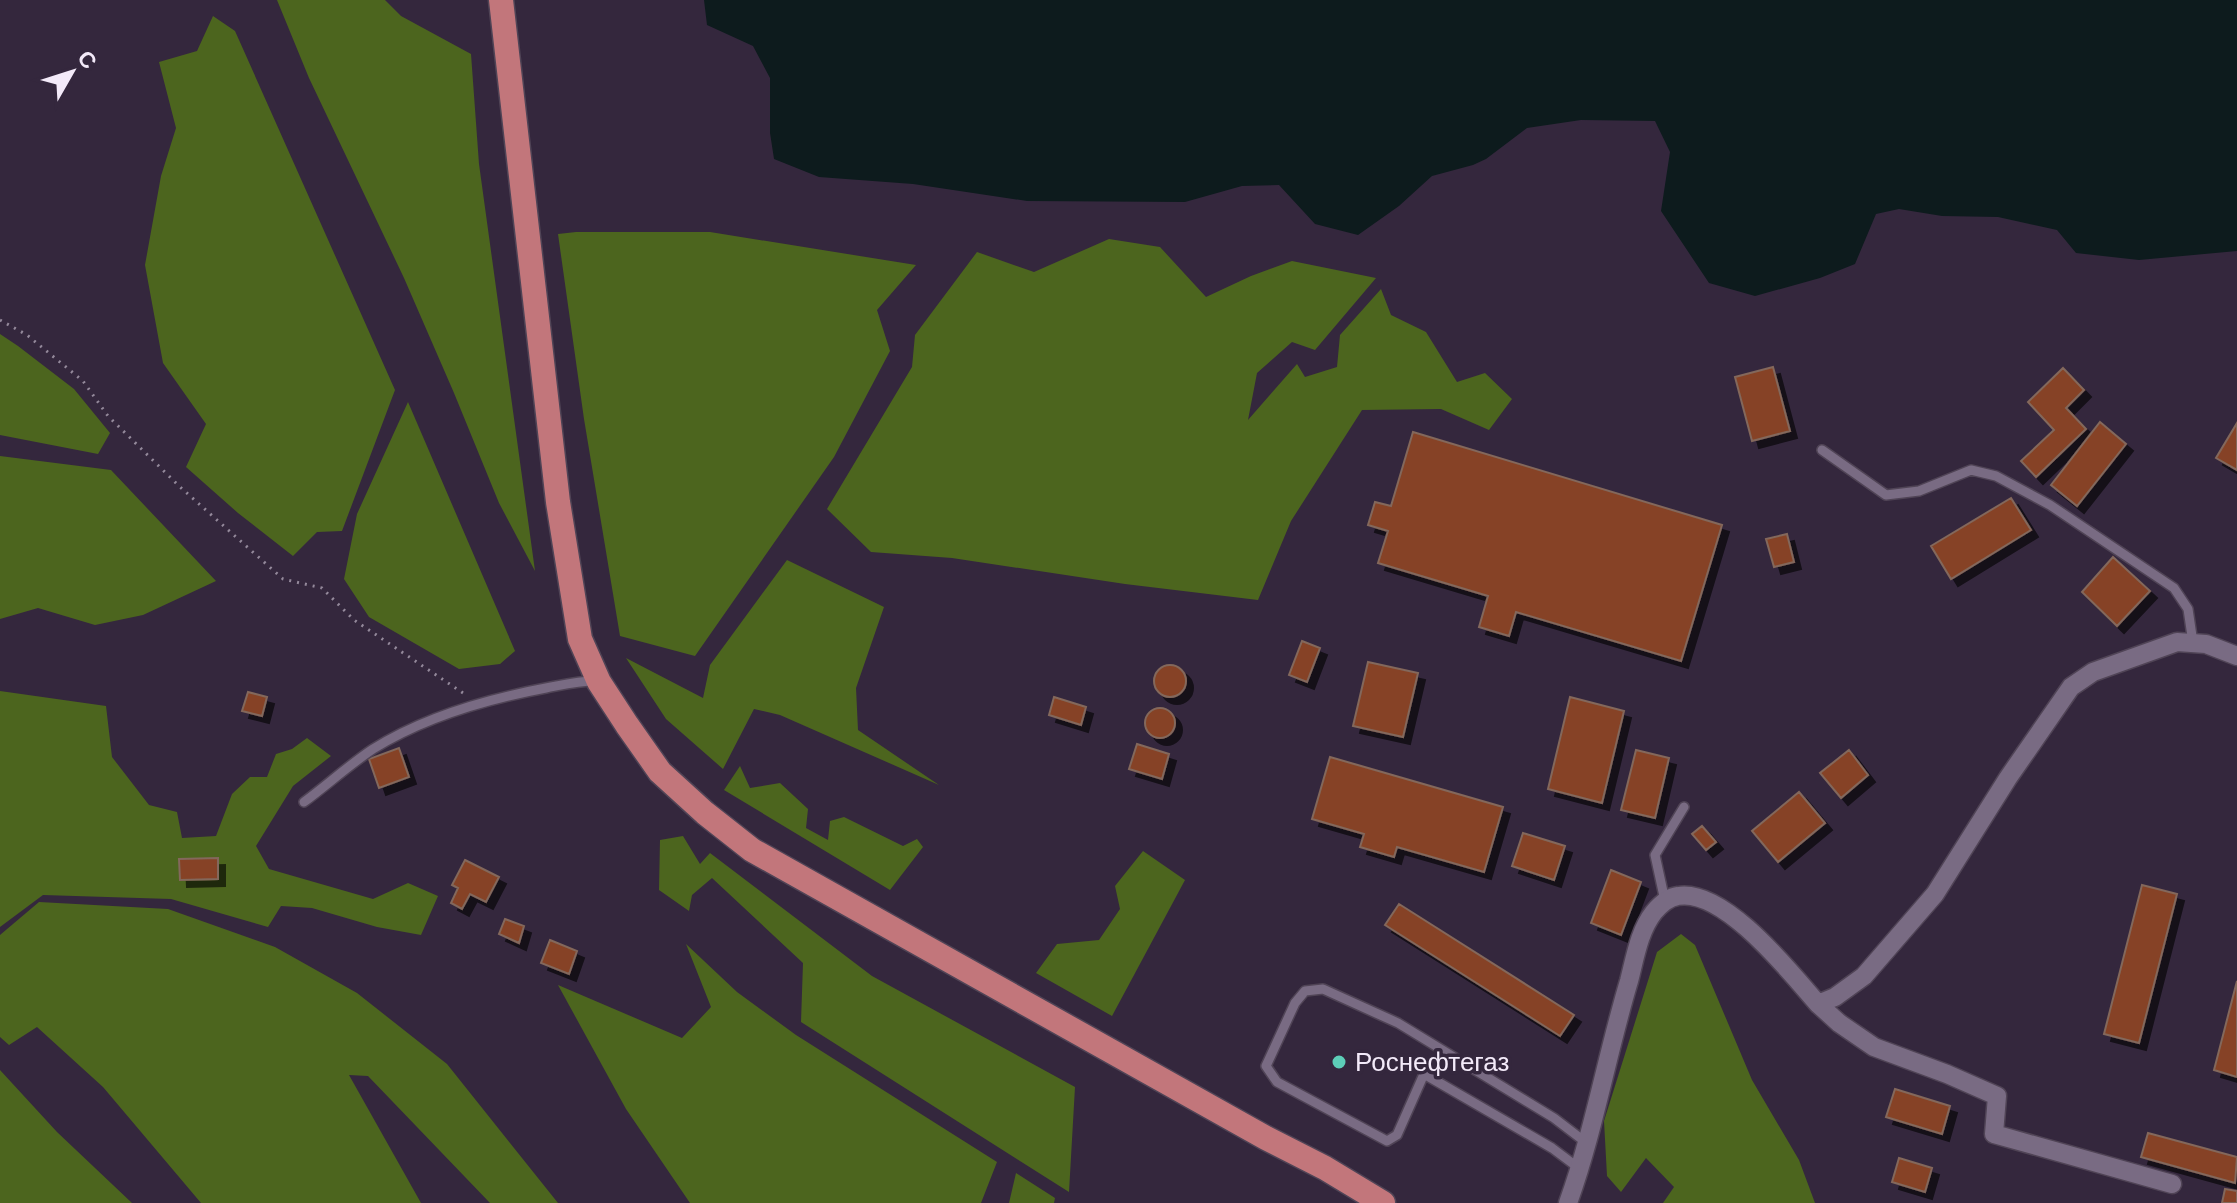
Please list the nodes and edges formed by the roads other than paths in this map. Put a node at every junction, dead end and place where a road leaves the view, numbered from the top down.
1 (501, 0) edge
2 (1822, 450) dead end
3 (2193, 643) junction
4 (2237, 656) edge
5 (599, 682) junction
6 (304, 802) dead end
7 (1684, 807) dead end
8 (1665, 901) junction
9 (1818, 1004) junction
10 (1588, 1144) junction
11 (1580, 1169) junction
12 (2172, 1184) dead end
13 (1383, 1203) edge
14 (1568, 1203) edge

1 - 5 main road
2 - 3 lane
3 - 4 street
3 - 9 street
5 - 6 lane
5 - 13 main road
7 - 8 lane
8 - 9 street
8 - 10 street
9 - 12 street
10 - 11 street
10 - 11 lane
11 - 14 street

